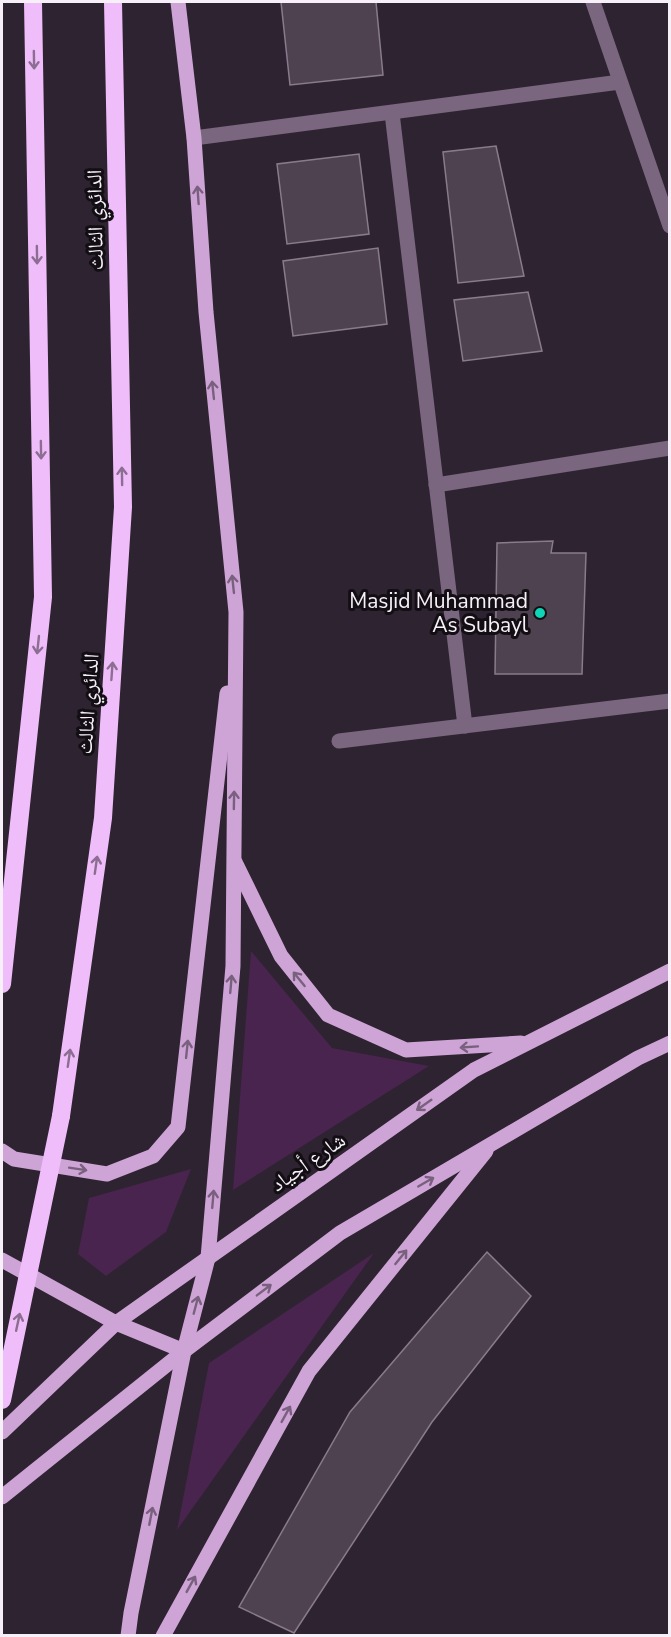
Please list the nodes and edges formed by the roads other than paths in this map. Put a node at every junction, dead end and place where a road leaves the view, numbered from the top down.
1 (33, 2) edge
2 (113, 2) edge
3 (178, 2) edge
4 (592, 2) edge
5 (620, 82) junction
6 (392, 112) junction
7 (194, 138) junction
8 (669, 226) edge
9 (669, 448) edge
10 (436, 485) junction
11 (236, 612) junction
12 (669, 701) edge
13 (465, 726) junction
14 (339, 741) dead end
15 (234, 858) junction
16 (669, 971) edge
17 (2, 984) edge
18 (527, 1043) junction
19 (669, 1043) edge
20 (492, 1144) junction
21 (2, 1151) edge
22 (208, 1258) junction
23 (2, 1260) edge
24 (116, 1323) junction
25 (184, 1351) junction
26 (2, 1400) edge
27 (2, 1432) edge
28 (2, 1497) edge
29 (128, 1635) edge
30 (163, 1635) edge

1 -> 17 highway
26 -> 2 highway, الدائري الثالث, bridge
3 - 7 main road
4 - 5 street
5 - 6 street
5 - 8 street
6 - 7 street
6 - 10 street
11 -> 7 main road
9 - 10 street
10 - 13 street
15 -> 11 main road
21 -> 11 main road
12 - 13 street
13 - 14 street
18 -> 15 main road
22 -> 15 main road
16 - 18 main road, شارع أجياد
18 -> 22 main road, شارع أجياد
19 - 20 main road
25 -> 20 main road
30 -> 20 main road
22 - 24 main road, شارع أجياد
25 -> 22 main road
23 - 24 main road
24 - 25 main road
24 - 27 main road, شارع أجياد
25 - 28 main road
29 -> 25 main road

